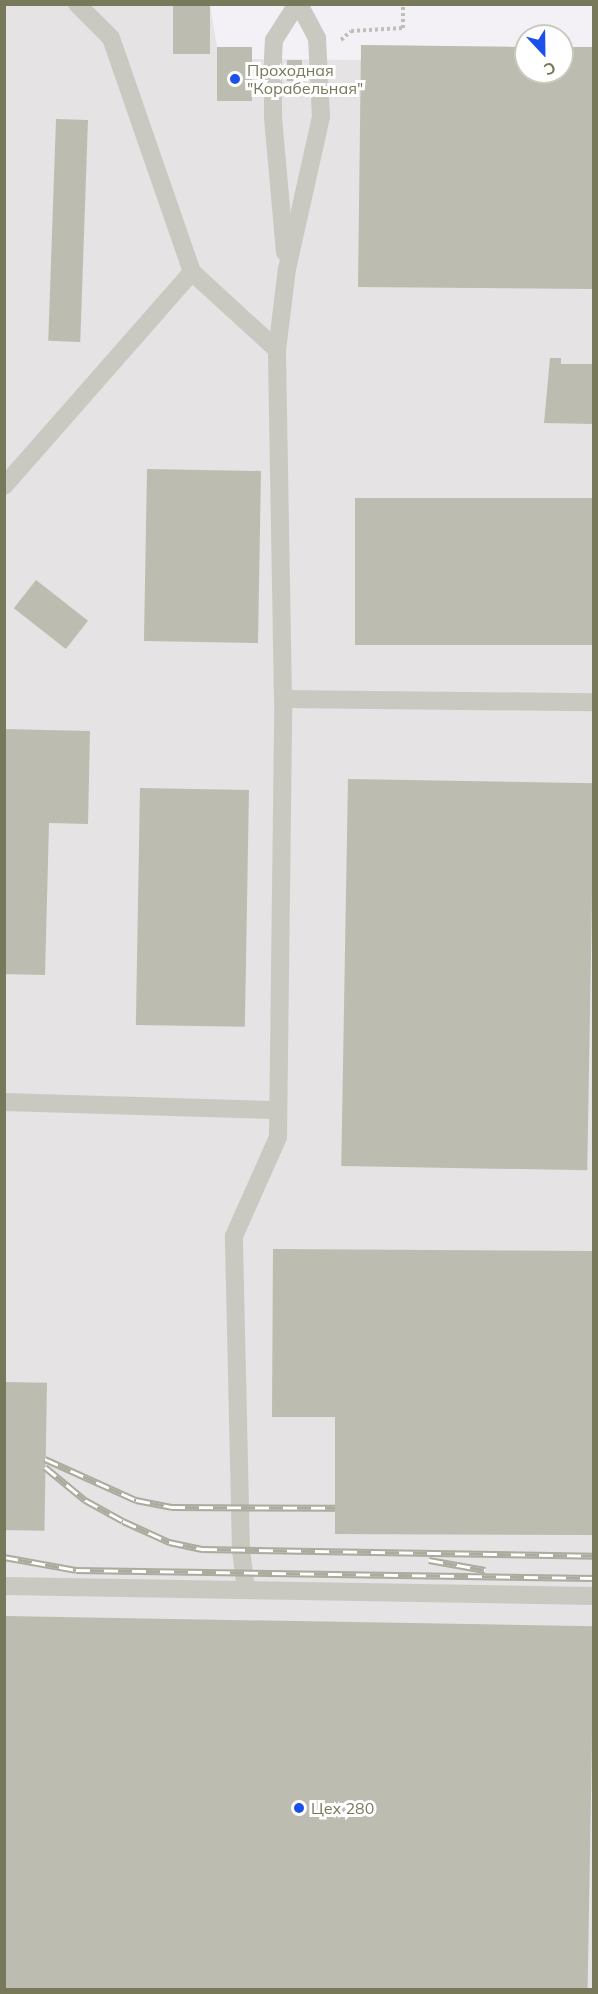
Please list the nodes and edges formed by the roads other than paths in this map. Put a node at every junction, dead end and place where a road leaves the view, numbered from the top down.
1 (77, 4) edge
2 (298, 4) edge
3 (287, 269) junction
4 (192, 272) junction
5 (277, 350) junction
6 (4, 486) edge
7 (283, 699) junction
8 (594, 702) edge
9 (4, 1102) edge
10 (278, 1110) junction
11 (4, 1586) edge
12 (246, 1590) junction
13 (594, 1596) edge

1 - 4 lane
2 - 3 lane
2 - 3 lane
3 - 5 lane
4 - 5 lane
4 - 6 lane
5 - 7 lane
7 - 8 lane
7 - 10 lane
9 - 10 lane
10 - 12 lane
11 - 12 lane
12 - 13 lane

